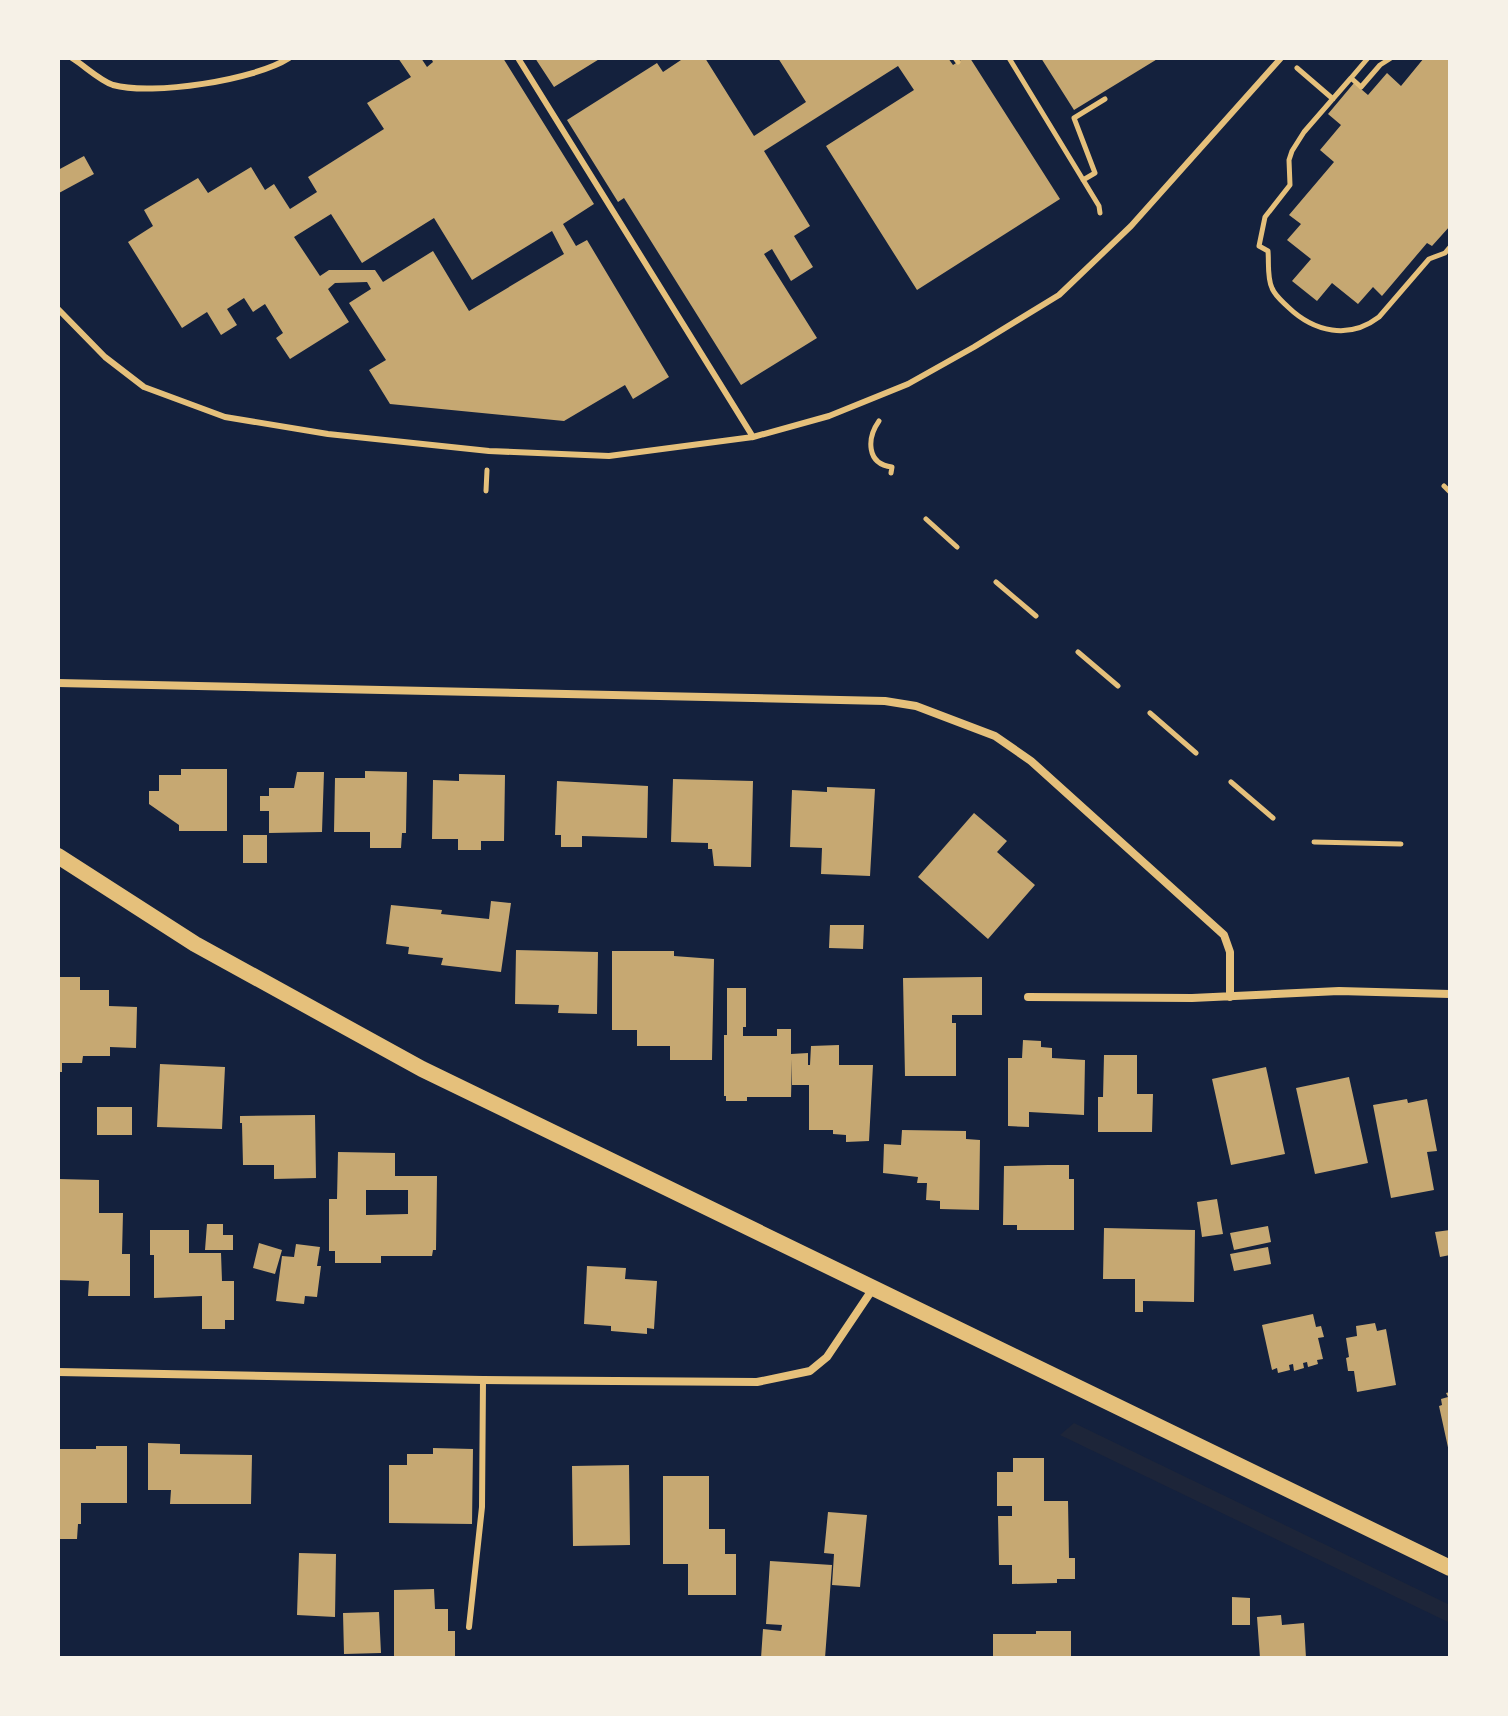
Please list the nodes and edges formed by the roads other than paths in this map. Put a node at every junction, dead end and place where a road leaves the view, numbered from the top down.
1 (72, 58) edge
2 (289, 58) edge
3 (518, 58) edge
4 (1281, 58) edge
5 (58, 309) edge
6 (753, 437) junction
7 (58, 683) edge
8 (58, 856) edge
9 (1450, 994) edge
10 (1028, 997) dead end
11 (1230, 997) junction
12 (872, 1290) junction
13 (58, 1372) edge
14 (483, 1380) junction
15 (1450, 1568) edge
16 (469, 1627) dead end

1 - 2 lane
3 - 6 lane
4 - 6 lane
5 - 6 lane
7 - 11 street
8 - 12 main road
9 - 11 street
10 - 11 street
12 - 14 street
12 - 15 main road
13 - 14 street
14 - 16 lane

